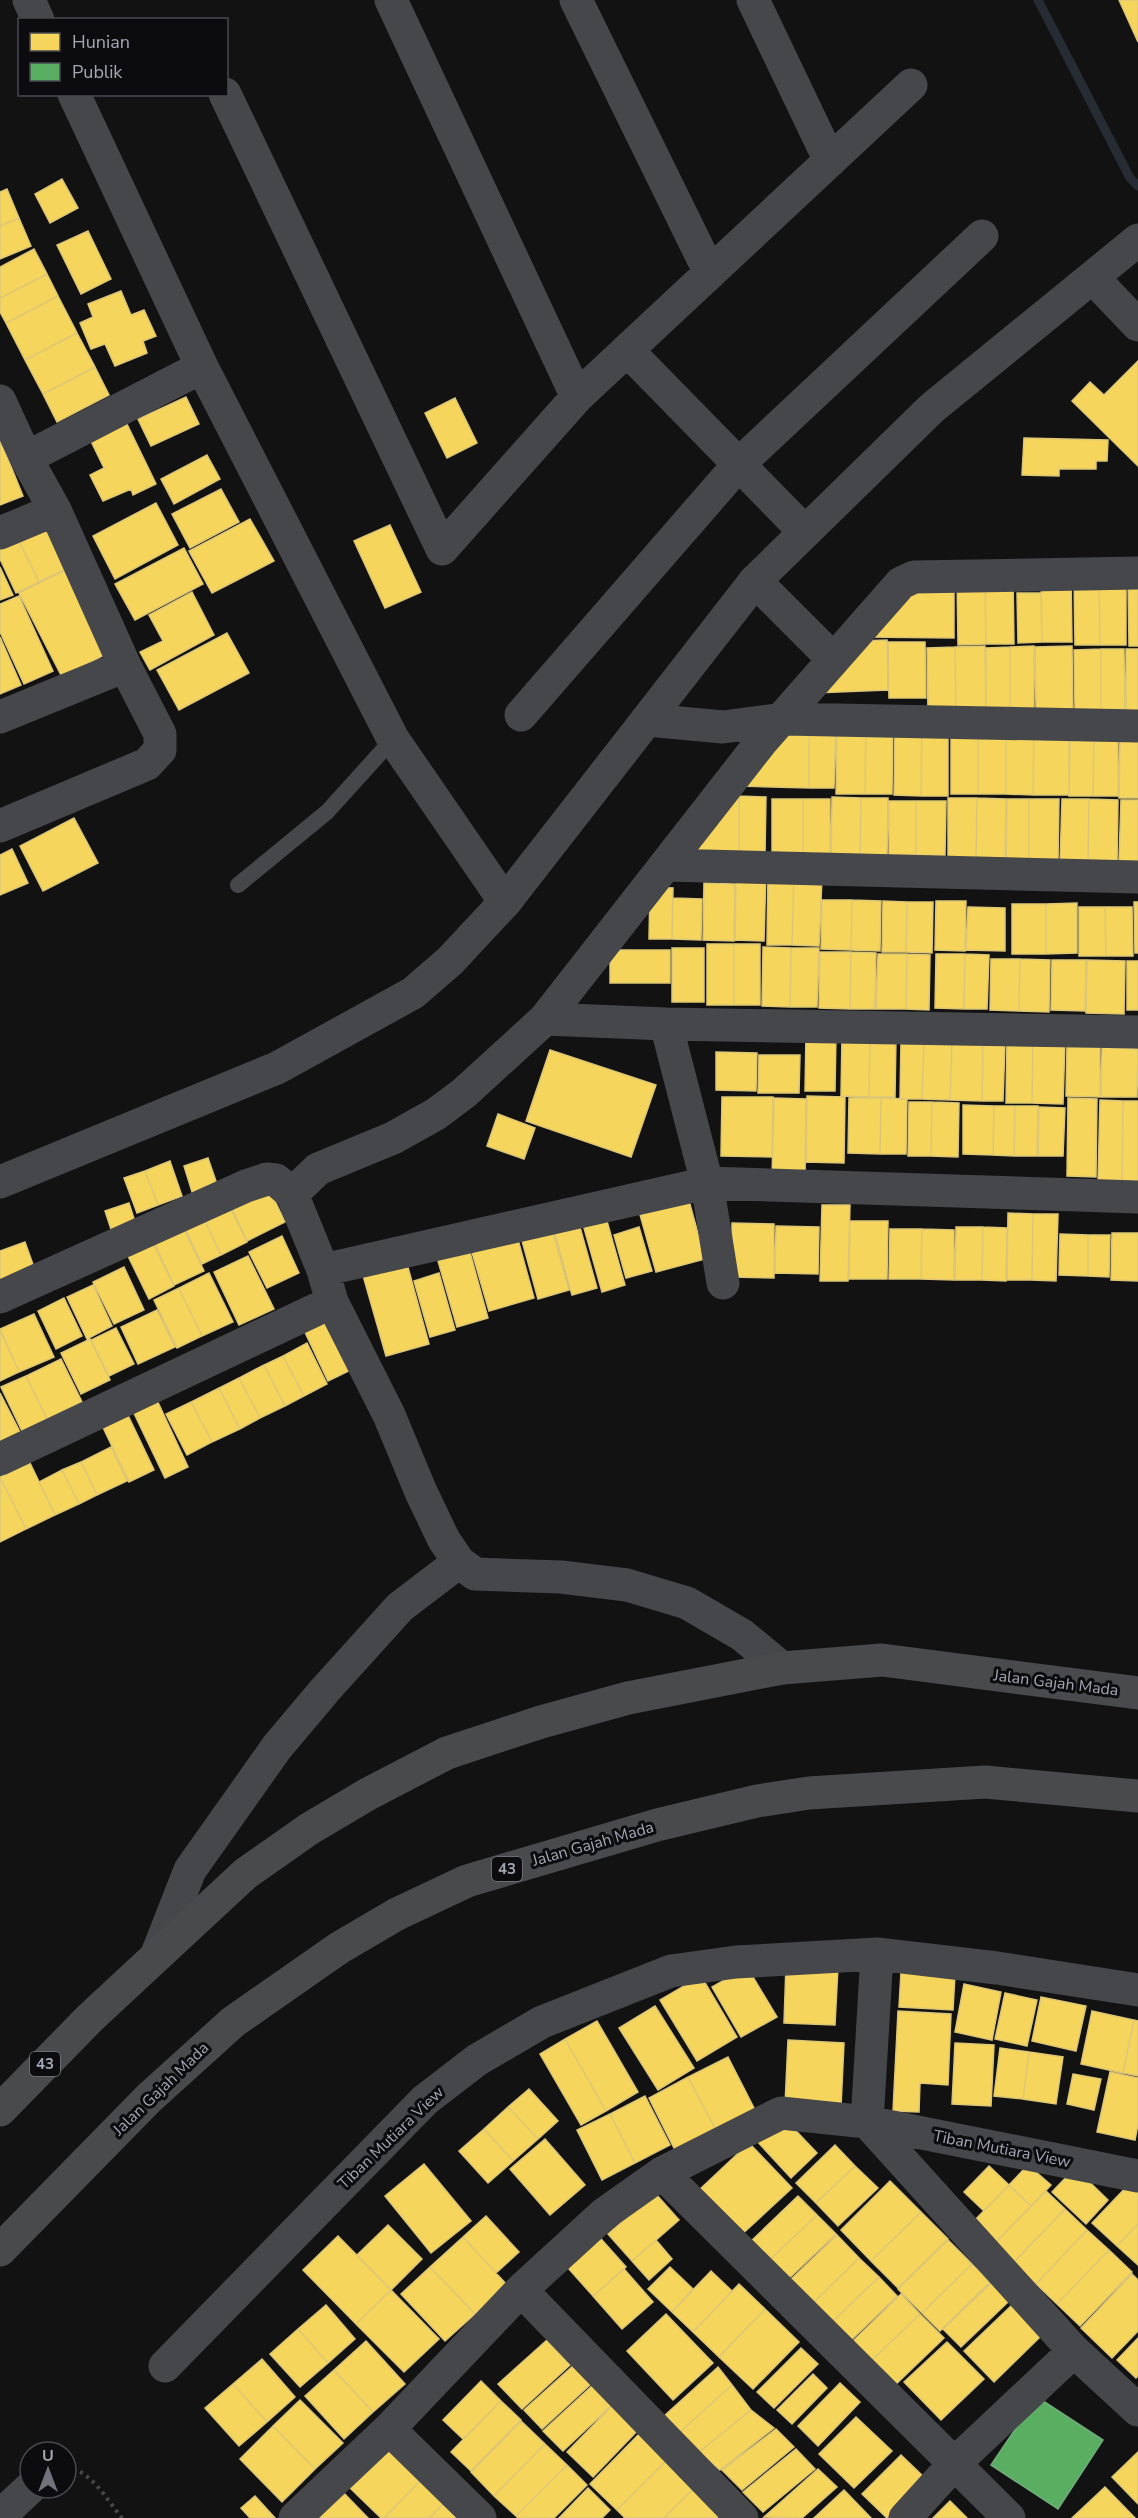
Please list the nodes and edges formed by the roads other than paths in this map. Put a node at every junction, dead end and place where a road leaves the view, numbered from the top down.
1 (29, 0) edge
2 (391, 0) edge
3 (576, 0) edge
4 (753, 0) edge
5 (37, 18) edge
6 (911, 85) dead end
7 (75, 96) edge
8 (226, 96) edge
9 (830, 161) junction
10 (982, 236) dead end
11 (1138, 240) edge
12 (1104, 270) junction
13 (710, 273) junction
14 (1138, 325) edge
15 (627, 350) junction
16 (202, 367) junction
17 (578, 396) junction
18 (0, 401) edge
19 (26, 458) junction
20 (739, 465) junction
21 (55, 510) junction
22 (805, 532) junction
23 (0, 533) edge
24 (1138, 573) edge
25 (755, 581) junction
26 (833, 659) junction
27 (125, 666) junction
28 (521, 715) dead end
29 (0, 717) edge
30 (784, 719) junction
31 (647, 720) junction
32 (1138, 726) edge
33 (393, 739) junction
34 (0, 826) edge
35 (666, 866) junction
36 (1138, 877) edge
37 (238, 885) dead end
38 (505, 902) junction
39 (545, 1019) junction
40 (666, 1024) junction
41 (1138, 1032) edge
42 (0, 1182) edge
43 (707, 1183) junction
44 (292, 1194) junction
45 (1138, 1197) edge
46 (323, 1270) junction
47 (723, 1283) dead end
48 (0, 1297) edge
49 (332, 1302) junction
50 (0, 1459) edge
51 (459, 1562) junction
52 (782, 1668) junction
53 (1138, 1694) edge
54 (1138, 1796) edge
55 (157, 1954) junction
56 (877, 1954) junction
57 (1138, 1990) edge
58 (0, 2110) edge
59 (867, 2122) junction
60 (662, 2173) junction
61 (1138, 2176) edge
62 (0, 2250) edge
63 (521, 2290) junction
64 (1074, 2351) junction
65 (165, 2366) dead end
66 (1138, 2410) edge
67 (389, 2429) junction
68 (955, 2463) junction
69 (18, 2499) edge
70 (0, 2516) edge
71 (295, 2518) edge
72 (480, 2518) edge
73 (742, 2518) edge
74 (905, 2518) edge
75 (1009, 2518) edge

1 - 5 street
2 - 17 street
3 - 13 street
4 - 9 street
6 - 9 street
7 - 16 street
8 - 17 street
9 - 13 street
10 - 20 street
11 - 12 street
12 - 14 street
12 - 22 street
13 - 15 street
15 - 17 street
15 - 20 street
16 - 19 street
16 - 33 street
18 - 19 street
19 - 21 street
20 - 22 street
20 - 28 street
21 - 23 street
21 - 27 street
22 - 25 street
24 - 26 street
25 - 26 street
25 - 31 street
26 - 30 street
27 - 29 street
27 - 34 street
30 - 31 street
30 - 32 street
30 - 35 street
31 - 38 street
33 - 37 lane
33 - 38 street
35 - 36 street
35 - 39 street
38 - 42 street
39 - 40 street
39 - 44 street
40 - 41 street
40 - 43 street
43 - 45 street
43 - 46 street
43 - 47 street
44 - 46 street
44 - 48 street
46 - 49 street
49 - 50 street
49 - 51 street
51 - 52 street
51 - 55 street
52 - 53 highway, Jalan Gajah Mada / 43
52 - 55 highway, Jalan Gajah Mada / 43
54 - 62 highway, Jalan Gajah Mada / 43
55 - 58 highway, Jalan Gajah Mada / 43
56 - 57 street, Tiban Mutiara View
56 - 59 street
56 - 65 street, Tiban Mutiara View
59 - 60 street, Tiban Mutiara View
59 - 61 street, Tiban Mutiara View
59 - 64 street
60 - 63 street, Tiban Mutiara View
60 - 68 street
63 - 67 street, Tiban Mutiara View
63 - 73 street
64 - 66 street
64 - 68 street
67 - 71 street, Tiban Mutiara View
67 - 72 street
68 - 74 street
68 - 75 street
69 - 70 street

